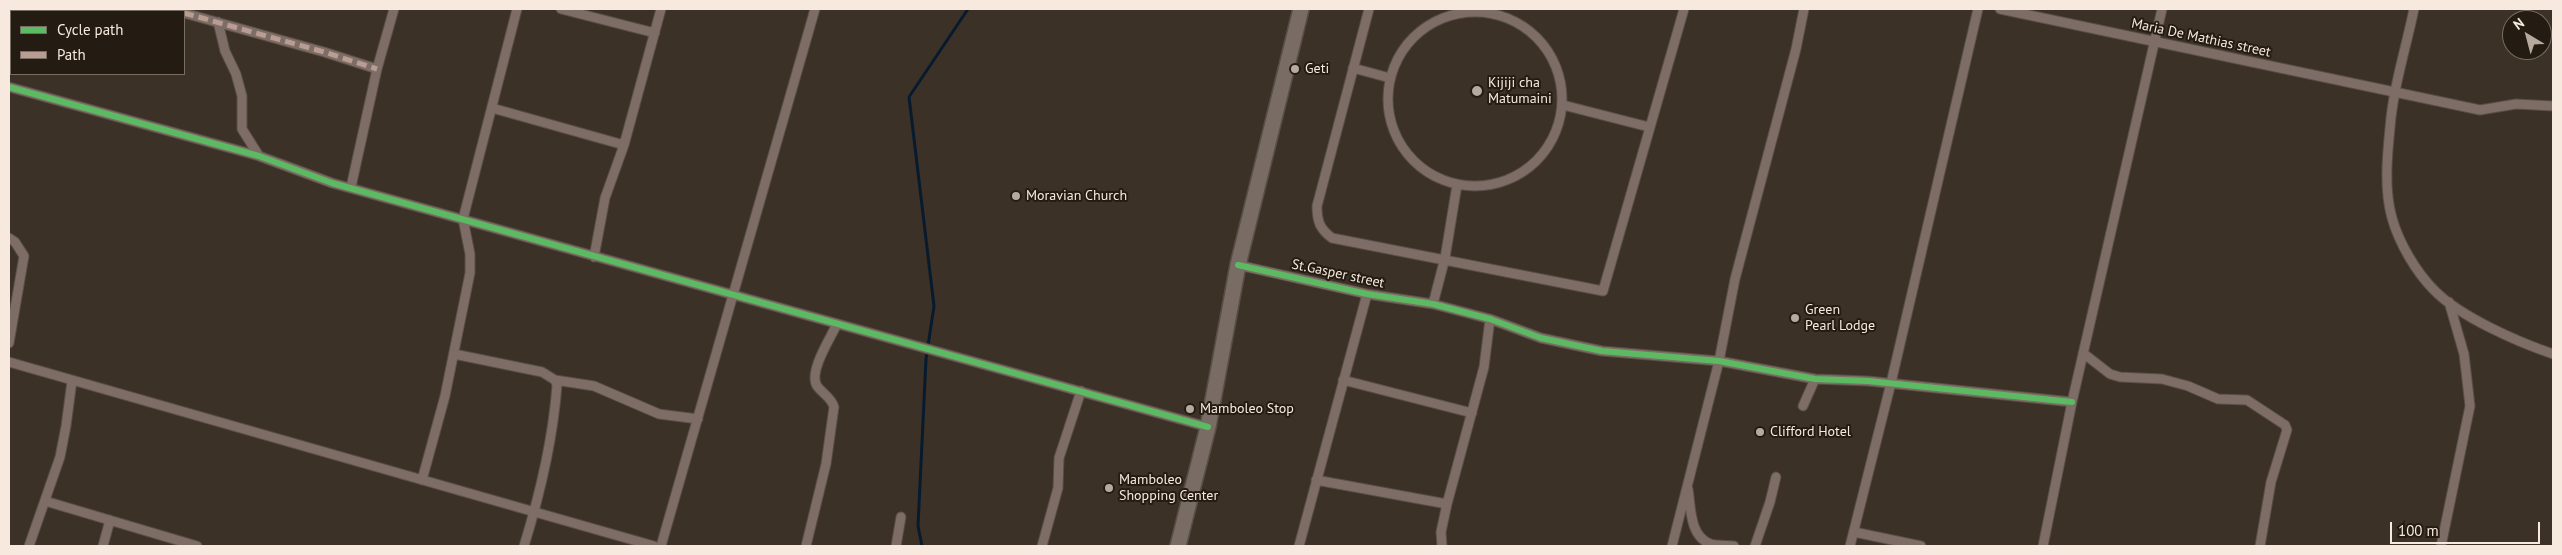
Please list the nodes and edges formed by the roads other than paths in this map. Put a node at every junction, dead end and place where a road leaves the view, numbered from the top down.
1 (394, 9) edge
2 (517, 9) edge
3 (561, 9) edge
4 (661, 9) edge
5 (815, 9) edge
6 (1302, 9) edge
7 (1370, 9) edge
8 (1684, 9) edge
9 (1804, 9) edge
10 (1978, 9) edge
11 (2000, 9) edge
12 (2162, 9) edge
13 (2414, 9) edge
14 (185, 13) edge
15 (218, 22) junction
16 (655, 33) junction
17 (2154, 42) junction
18 (1353, 68) junction
19 (377, 70) junction
20 (1390, 78) junction
21 (9, 87) edge
22 (2397, 92) junction
23 (1563, 105) junction
24 (2553, 106) edge
25 (492, 108) junction
26 (1649, 127) junction
27 (624, 145) junction
28 (259, 156) junction
29 (1457, 186) junction
30 (351, 187) junction
31 (464, 219) junction
32 (9, 238) edge
33 (594, 257) junction
34 (1444, 258) junction
35 (1238, 265) junction
36 (1366, 294) junction
37 (733, 296) junction
38 (2449, 302) junction
39 (1433, 304) junction
40 (1490, 319) junction
41 (837, 324) junction
42 (9, 343) edge
43 (454, 354) junction
44 (2083, 354) junction
45 (2553, 354) edge
46 (1719, 361) junction
47 (9, 362) edge
48 (1815, 379) junction
49 (555, 380) junction
50 (1343, 380) junction
51 (72, 381) junction
52 (1891, 383) junction
53 (1081, 391) junction
54 (2072, 402) junction
55 (1803, 406) dead end
56 (1472, 413) junction
57 (698, 419) junction
58 (1208, 427) junction
59 (1776, 477) dead end
60 (422, 480) junction
61 (1316, 480) junction
62 (1687, 484) junction
63 (45, 501) junction
64 (1447, 504) junction
65 (534, 512) junction
66 (901, 517) dead end
67 (110, 520) junction
68 (1854, 532) junction
69 (29, 546) edge
70 (103, 546) edge
71 (197, 546) edge
72 (524, 546) edge
73 (654, 546) edge
74 (661, 546) edge
75 (806, 546) edge
76 (896, 546) edge
77 (1042, 546) edge
78 (1178, 546) edge
79 (1299, 546) edge
80 (1442, 546) edge
81 (1672, 546) edge
82 (1734, 546) edge
83 (1754, 546) edge
84 (1850, 546) edge
85 (1921, 546) edge
86 (2043, 546) edge
87 (2260, 546) edge
88 (2441, 546) edge

1 - 19 street
2 - 25 street
3 - 16 street
4 - 16 street
5 - 37 street
6 - 35 highway
7 - 18 street
8 - 26 street
9 - 46 street
10 - 52 street
11 - 17 street, Maria De Mathias street
12 - 17 street
13 - 22 street
14 - 15 street
15 - 19 street
15 - 28 street
16 - 27 street
17 - 22 street, Maria De Mathias street
17 - 44 street
18 - 20 street
18 - 34 street
19 - 30 street
20 - 23 street
20 - 29 street
21 - 28 street
22 - 24 street, Maria De Mathias street
22 - 38 street
23 - 26 street
23 - 29 street
25 - 27 street
25 - 31 street
26 - 34 street
27 - 33 street
28 - 30 street
29 - 34 street
30 - 31 street
31 - 33 street
31 - 43 street
32 - 42 street
33 - 37 street
34 - 39 street
35 - 36 street, St.Gasper street
35 - 58 highway
36 - 39 street, St.Gasper street
36 - 50 street
37 - 41 street
37 - 57 street
38 - 45 street
38 - 88 street
39 - 40 street, St.Gasper street
40 - 46 street, St.Gasper street
40 - 56 street
41 - 53 street
41 - 75 street
43 - 49 street
43 - 60 street
44 - 54 street
44 - 87 street
46 - 48 street, St.Gasper street
46 - 62 street
47 - 51 street
48 - 52 street, St.Gasper street
48 - 55 street
49 - 57 street
49 - 65 street
50 - 56 street
50 - 61 street
51 - 60 street
51 - 63 street
52 - 54 street, St.Gasper street
52 - 68 street
53 - 58 street
53 - 77 street
54 - 86 street
56 - 64 street
57 - 74 street
58 - 78 highway
59 - 83 street
60 - 65 street
61 - 64 street
61 - 79 street
62 - 81 street
62 - 82 street
63 - 67 street
63 - 69 street
64 - 80 street
65 - 72 street
65 - 73 street
66 - 76 street
67 - 70 street
67 - 71 street
68 - 84 street
68 - 85 street

